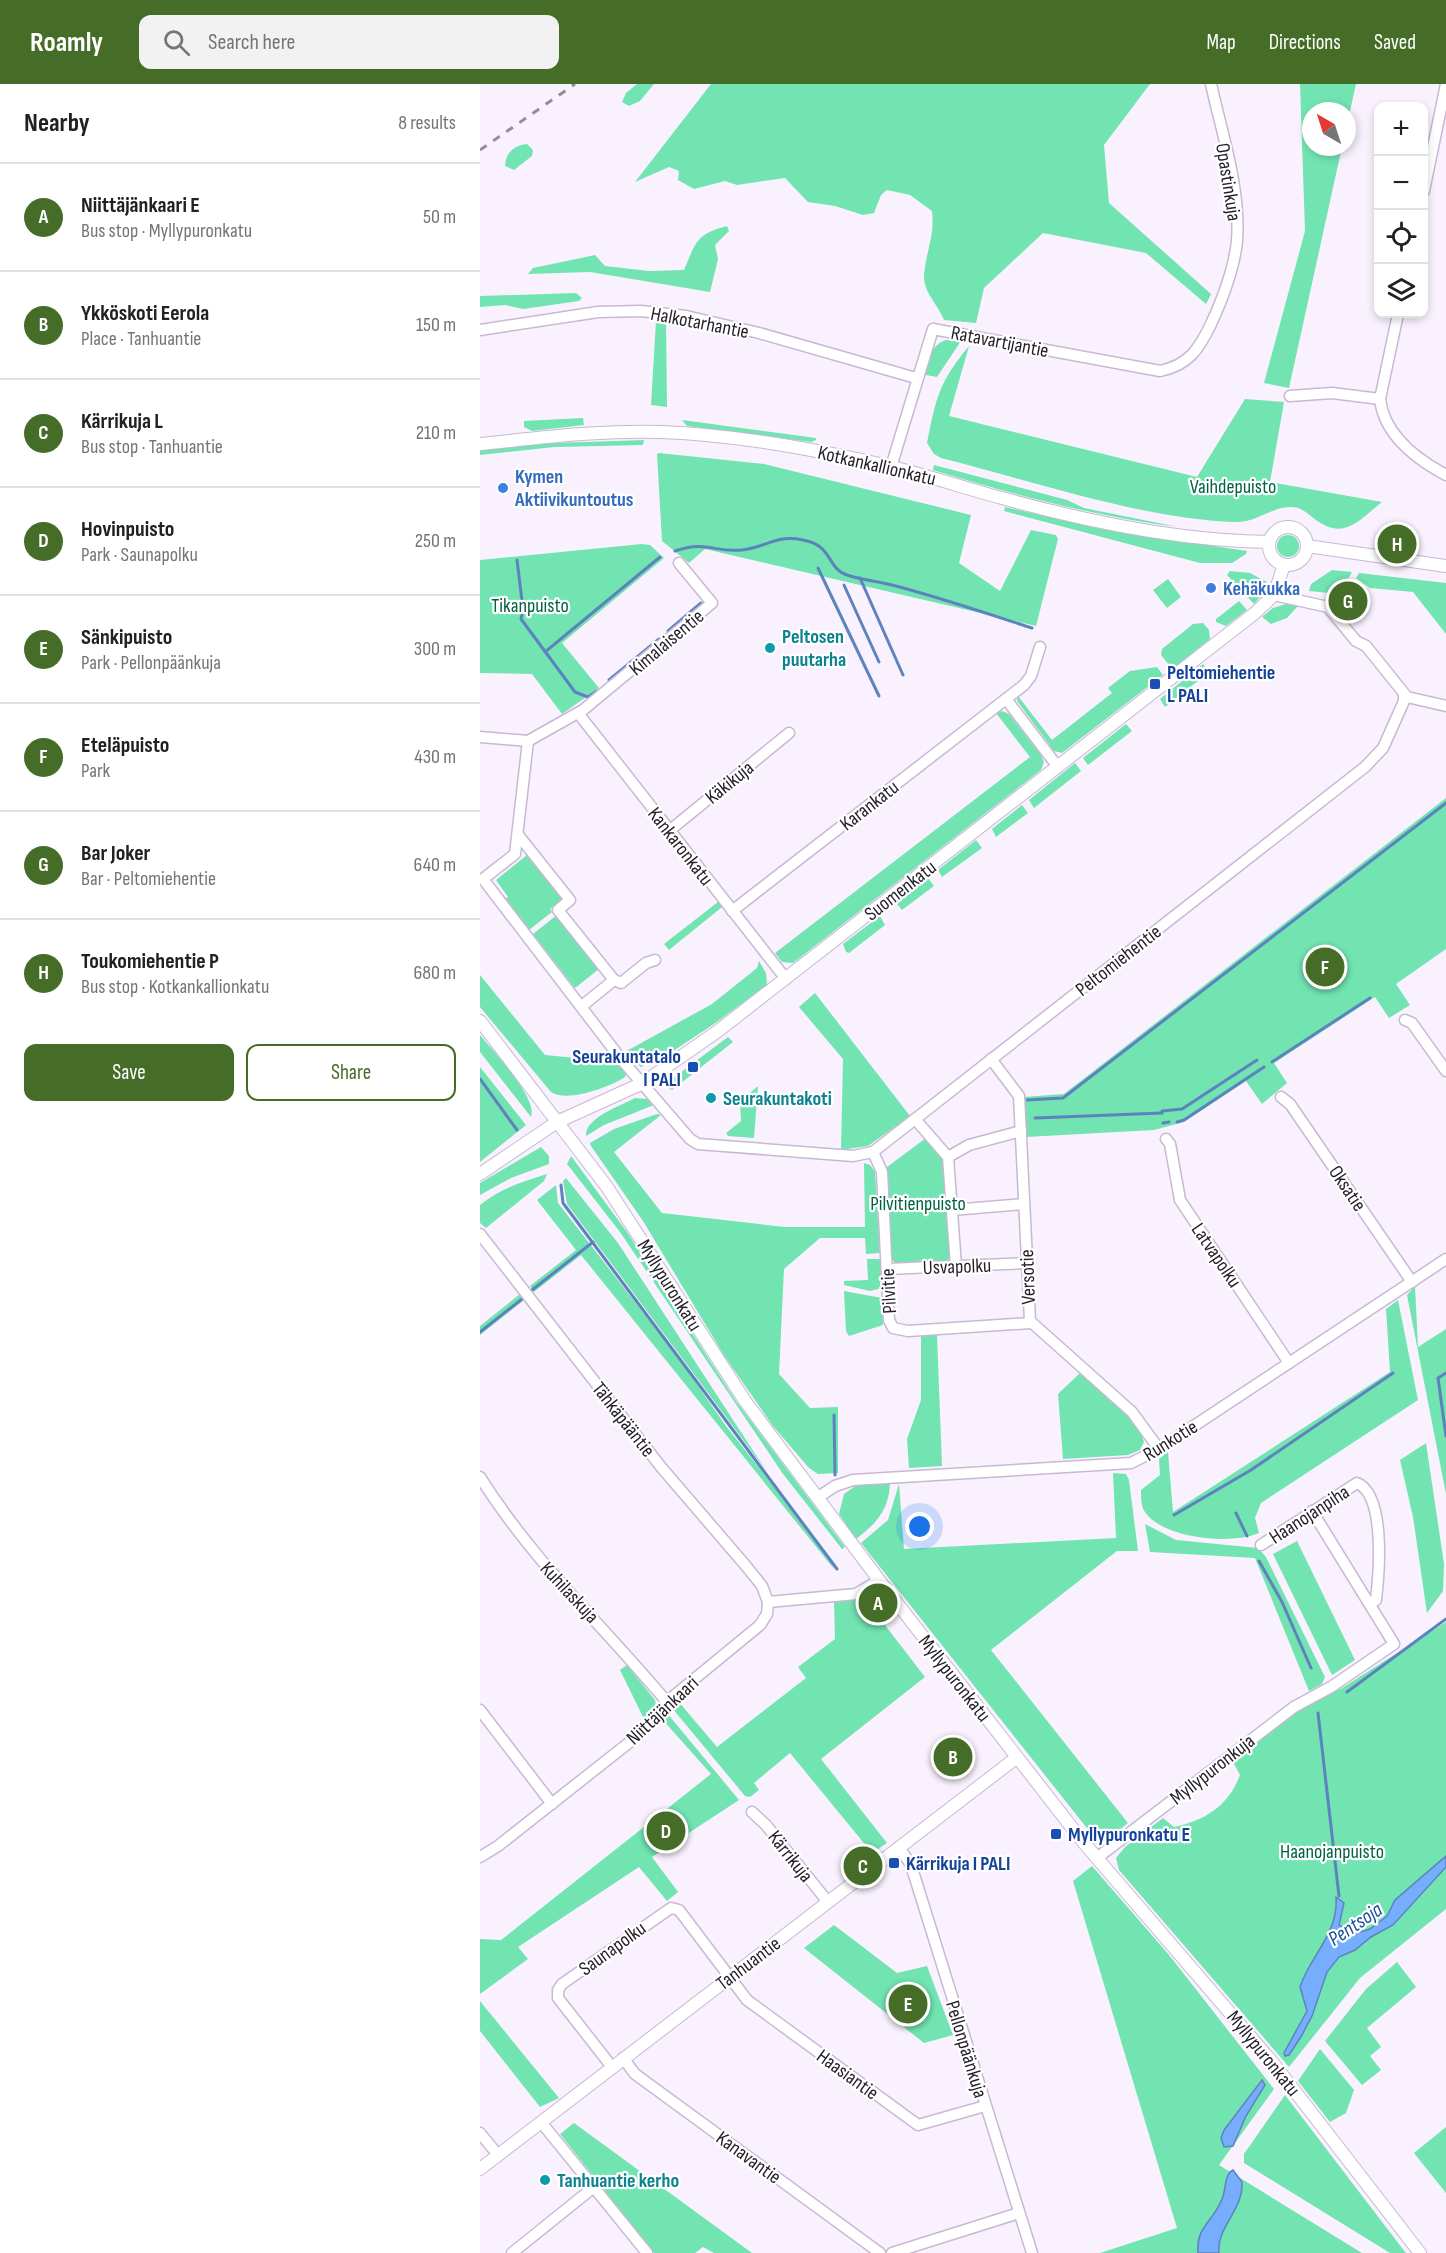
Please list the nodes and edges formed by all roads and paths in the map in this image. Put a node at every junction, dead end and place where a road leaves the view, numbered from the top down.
1 (1211, 84) edge
2 (1446, 84) edge
3 (1428, 172) edge
4 (1397, 318) edge
5 (480, 330) edge
6 (1173, 368) joint
7 (916, 378) junction
8 (1290, 396) dead end
9 (1380, 399) junction
10 (480, 444) edge
11 (891, 467) junction
12 (1446, 475) edge
13 (1269, 542) junction
14 (1307, 546) junction
15 (679, 563) dead end
16 (1284, 565) junction
17 (1446, 566) edge
18 (1274, 595) junction
19 (1040, 647) dead end
20 (1404, 694) junction
21 (1006, 699) junction
22 (1446, 706) edge
23 (578, 713) junction
24 (789, 733) dead end
25 (480, 737) edge
26 (528, 741) junction
27 (1058, 767) junction
28 (669, 831) junction
29 (519, 836) junction
30 (732, 911) junction
31 (655, 960) dead end
32 (786, 979) junction
33 (614, 980) junction
34 (582, 1006) junction
35 (1405, 1020) dead end
36 (480, 1021) edge
37 (991, 1059) junction
38 (1446, 1071) edge
39 (643, 1083) junction
40 (1281, 1097) dead end
41 (915, 1119) junction
42 (557, 1122) junction
43 (1021, 1131) junction
44 (1166, 1139) dead end
45 (873, 1152) junction
46 (948, 1157) junction
47 (480, 1174) edge
48 (1024, 1204) junction
49 (952, 1210) junction
50 (480, 1234) edge
51 (1446, 1259) edge
52 (1027, 1263) junction
53 (956, 1266) junction
54 (886, 1269) junction
55 (1412, 1282) junction
56 (1031, 1323) junction
57 (1289, 1363) junction
58 (1159, 1449) junction
59 (480, 1477) edge
60 (817, 1498) junction
61 (1312, 1510) junction
62 (1261, 1545) dead end
63 (879, 1580) junction
64 (768, 1602) junction
65 (1370, 1604) junction
66 (667, 1702) junction
67 (480, 1710) edge
68 (484, 1723) edge
69 (1016, 1758) junction
70 (552, 1804) junction
71 (752, 1812) dead end
72 (899, 1847) junction
73 (480, 1857) edge
74 (1097, 1858) junction
75 (828, 1902) junction
76 (729, 1977) junction
77 (623, 2058) junction
78 (612, 2067) junction
79 (985, 2106) junction
80 (541, 2122) junction
81 (480, 2133) edge
82 (498, 2155) junction
83 (480, 2169) edge
84 (594, 2187) junction
85 (1020, 2213) junction
86 (512, 2253) edge
87 (647, 2253) edge
88 (880, 2253) edge
89 (892, 2253) edge
90 (1032, 2253) edge
91 (1420, 2253) edge

1 - 6 street, Opastinkuja
2 - 3 street
4 - 9 street
5 - 7 street, Halkotarhantie
6 - 7 street, Ratavartijantie
7 - 11 street, Ratavartijantie
8 - 9 street
9 - 12 street
10 - 11 street, Kotkankallionkatu
11 - 13 street, Kotkankallionkatu
13 - 14 street
13 - 16 street
14 - 16 street
14 - 17 street
15 - 23 street, Kimalaisentie
16 - 18 street, Suomenkatu
18 - 20 street
18 - 27 street, Suomenkatu
19 - 21 street, Karankatu
20 - 22 street
20 - 37 street, Peltomiehentie
21 - 27 street
21 - 30 street, Karankatu
23 - 26 street
23 - 28 street, Kankaronkatu
24 - 28 street, Käkikuja
25 - 26 street
26 - 29 street
27 - 32 street, Suomenkatu
28 - 30 street, Kankaronkatu
29 - 33 street
29 - 34 street
30 - 32 street, Kankaronkatu
31 - 33 street
32 - 39 street, Suomenkatu
33 - 34 street
34 - 39 street
35 - 38 street
36 - 42 street, Myllypuronkatu
37 - 41 street, Peltomiehentie
37 - 43 street, Versotie
39 - 42 street, Suomenkatu
39 - 45 street
40 - 55 street, Oksatie
41 - 45 street, Peltomiehentie
41 - 46 street
42 - 47 street, Suomenkatu
42 - 60 street, Myllypuronkatu
43 - 46 street
43 - 48 street, Versotie
44 - 57 street, Latvapolku
45 - 54 street, Pilvitie
46 - 49 street
48 - 49 street
48 - 52 street, Versotie
49 - 53 street
50 - 64 street, Tähkäpääntie
51 - 55 street, Runkotie
52 - 53 street, Usvapolku
52 - 56 street, Versotie
53 - 54 street, Usvapolku
54 - 56 street, Pilvitie
55 - 57 street, Runkotie
56 - 58 street, Versotie
57 - 58 street, Runkotie
58 - 60 street, Runkotie
59 - 66 street, Kuhilaskuja
60 - 63 street, Myllypuronkatu
61 - 62 street, Haanojanpiha
61 - 65 street
61 - 65 street, Haanojanpiha
63 - 64 street
63 - 69 street, Myllypuronkatu
64 - 66 street, Niittäjänkaari
65 - 74 street, Myllypuronkuja
66 - 70 street, Niittäjänkaari
67 - 68 street
68 - 70 street
69 - 72 street, Tanhuantie
69 - 74 street, Myllypuronkatu
70 - 73 street, Niittäjänkaari
71 - 75 street, Kärrikuja
72 - 75 street, Tanhuantie
72 - 79 street, Pellonpäänkuja
74 - 91 street, Myllypuronkatu
75 - 76 street, Tanhuantie
76 - 77 street, Tanhuantie
76 - 78 street, Saunapolku
76 - 79 street, Haasiantie
77 - 78 street, Tanhuantie
77 - 88 street, Kanavantie
78 - 80 street, Tanhuantie
79 - 85 street, Pellonpäänkuja
80 - 82 street, Tanhuantie
80 - 84 street
81 - 82 street
82 - 83 street, Tanhuantie
84 - 86 street
84 - 87 street
85 - 89 street
85 - 90 street, Pellonpäänkuja

